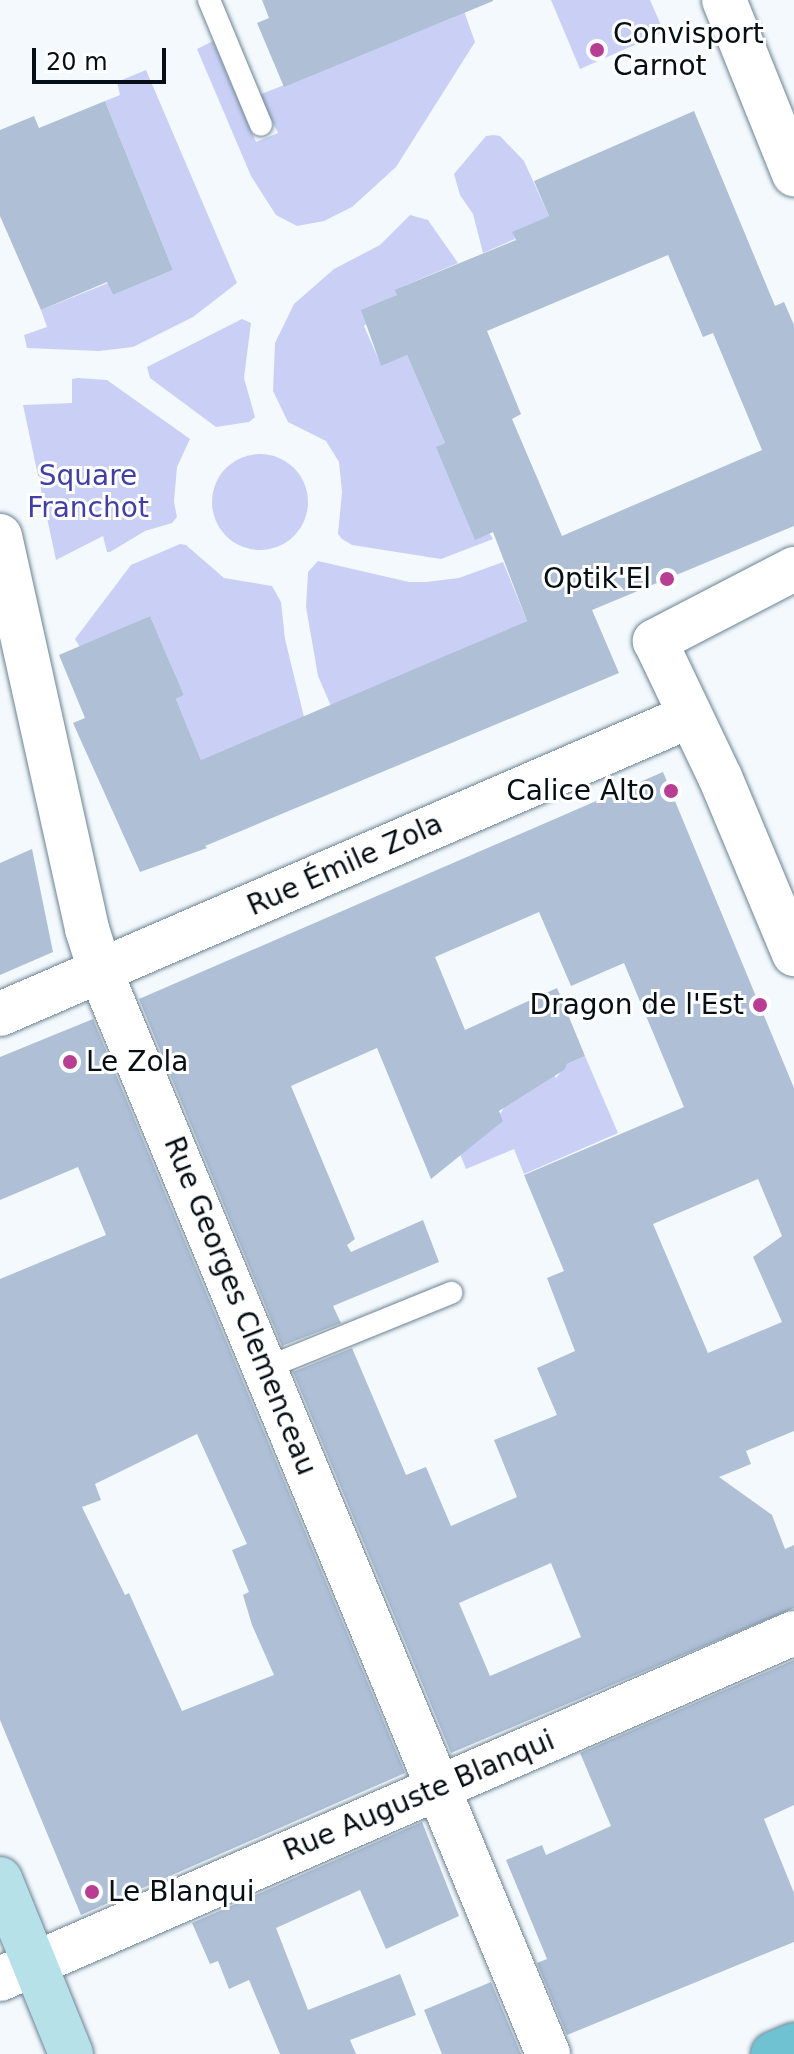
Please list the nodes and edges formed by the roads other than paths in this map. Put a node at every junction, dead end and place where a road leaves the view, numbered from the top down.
1 (209, 0) edge
2 (724, 0) edge
3 (261, 125) dead end
4 (794, 174) edge
5 (0, 536) edge
6 (794, 569) edge
7 (690, 716) junction
8 (794, 954) edge
9 (101, 973) junction
10 (0, 1014) edge
11 (451, 1293) dead end
12 (266, 1368) junction
13 (794, 1633) edge
14 (440, 1787) junction
15 (0, 1879) edge
16 (16, 1971) edge
17 (794, 2045) edge
18 (71, 2054) edge
19 (548, 2054) edge
20 (773, 2054) edge

1 - 3 lane
2 - 4 street
5 - 9 street, Rue Georges Clemenceau
6 - 7 street
7 - 8 street
7 - 9 street, Rue Émile Zola
9 - 10 street, Rue Émile Zola
9 - 12 street, Rue Georges Clemenceau
11 - 12 lane
12 - 14 street, Rue Georges Clemenceau
13 - 14 street, Rue Auguste Blanqui
14 - 16 street, Rue Auguste Blanqui
14 - 19 street, Rue Georges Clemenceau
15 - 16 street
16 - 18 street
17 - 20 main road

